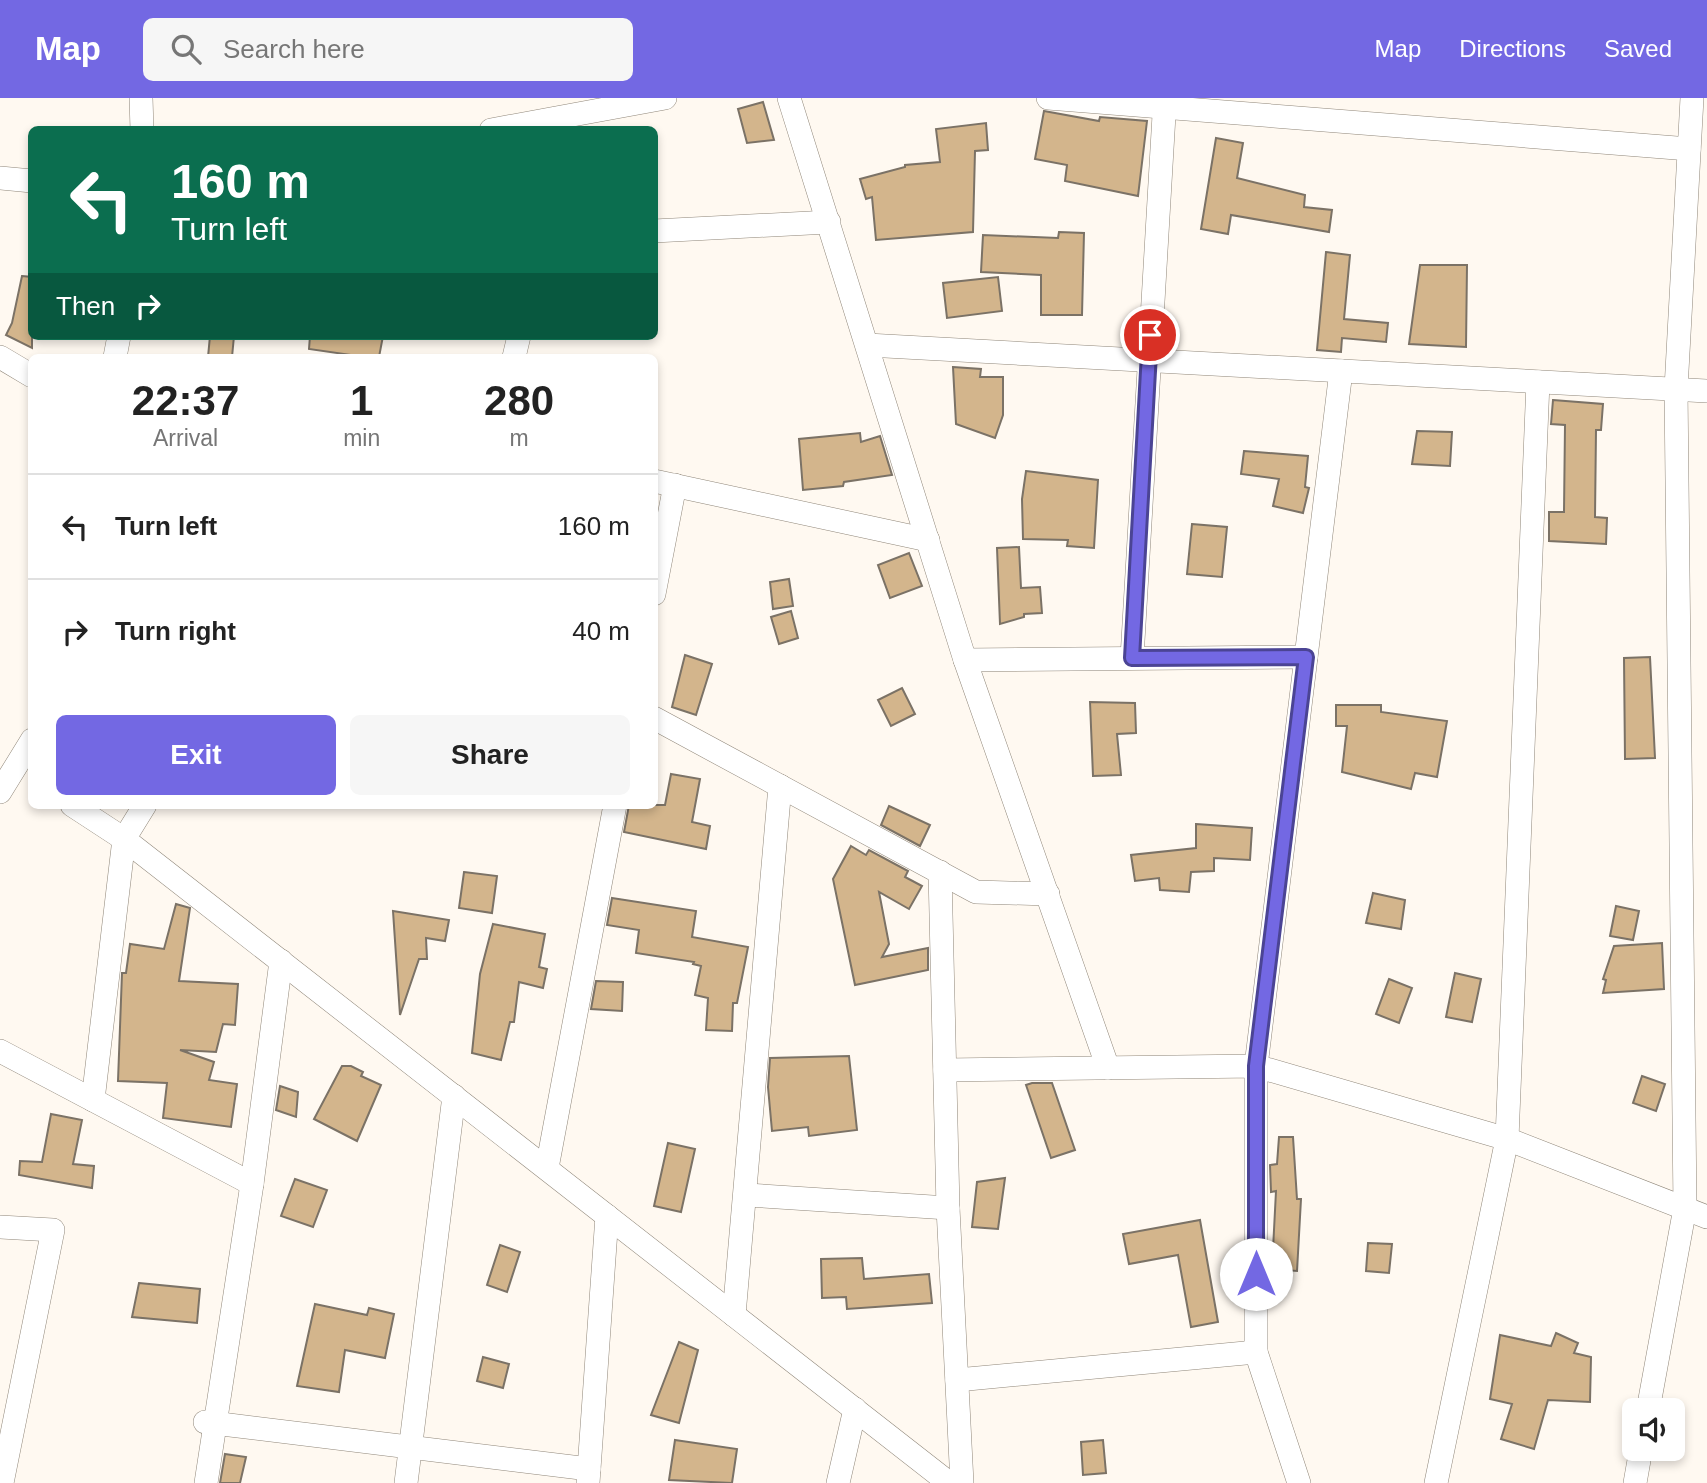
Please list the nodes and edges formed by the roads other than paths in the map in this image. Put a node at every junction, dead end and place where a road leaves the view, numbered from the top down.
1 (141, 98) edge
2 (665, 98) edge
3 (789, 98) edge
4 (1048, 98) edge
5 (1692, 98) edge
6 (1164, 103) edge
7 (142, 126) edge
8 (513, 126) edge
9 (1689, 149) junction
10 (0, 178) edge
11 (28, 181) edge
12 (829, 222) junction
13 (658, 231) edge
14 (867, 345) junction
15 (0, 357) edge
16 (1149, 360) junction
17 (1341, 371) junction
18 (28, 374) edge
19 (1538, 382) junction
20 (1676, 389) junction
21 (1707, 391) edge
22 (665, 483) edge
23 (928, 540) junction
24 (658, 554) edge
25 (1306, 657) junction
26 (1132, 658) junction
27 (965, 660) junction
28 (658, 720) edge
29 (28, 747) edge
30 (15, 768) edge
31 (780, 786) junction
32 (0, 792) edge
33 (78, 809) edge
34 (143, 809) edge
35 (614, 809) edge
36 (124, 839) junction
37 (940, 872) junction
38 (1048, 894) junction
39 (281, 961) junction
40 (0, 1051) edge
41 (1256, 1066) junction
42 (1108, 1068) junction
43 (945, 1070) junction
44 (454, 1096) junction
45 (93, 1100) junction
46 (1507, 1139) junction
47 (547, 1168) junction
48 (252, 1184) junction
49 (747, 1195) junction
50 (948, 1208) junction
51 (1685, 1208) junction
52 (607, 1216) junction
53 (1707, 1217) edge
54 (0, 1227) edge
55 (734, 1315) junction
56 (1256, 1352) junction
57 (957, 1380) junction
58 (1650, 1398) edge
59 (855, 1409) junction
60 (210, 1423) junction
61 (411, 1447) junction
62 (1639, 1461) edge
63 (589, 1476) edge
64 (2, 1483) edge
65 (206, 1483) edge
66 (407, 1483) edge
67 (838, 1483) edge
68 (949, 1483) edge
69 (962, 1483) edge
70 (1299, 1483) edge
71 (1436, 1483) edge
72 (1635, 1483) edge

1 - 7 street
2 - 8 street
3 - 12 street
4 - 6 street
5 - 9 street
6 - 9 street
6 - 16 street
9 - 20 street
10 - 11 street
12 - 13 street
12 - 14 street
14 - 16 street
14 - 23 street
15 - 18 street
16 - 17 street
16 - 26 street
17 - 19 street
17 - 25 street
19 - 20 street
19 - 46 street
20 - 21 street
20 - 51 street
22 - 23 street
22 - 24 street
23 - 27 street
25 - 26 street
25 - 41 street
26 - 27 street
27 - 38 street
28 - 31 street
29 - 30 street
30 - 32 street
31 - 37 street
31 - 49 street
33 - 36 street
34 - 36 street
35 - 47 street
36 - 39 street
36 - 45 street
37 - 38 street
37 - 43 street
38 - 42 street
39 - 44 street
39 - 48 street
40 - 45 street
41 - 42 street
41 - 46 street
41 - 56 street
42 - 43 street
43 - 50 street
44 - 47 street
44 - 61 street
45 - 48 street
46 - 51 street
46 - 71 street
47 - 52 street
48 - 60 street
49 - 50 street
49 - 55 street
50 - 57 street
51 - 53 street
51 - 58 street
52 - 55 street
52 - 63 street
54 - 64 street
55 - 59 street
56 - 57 street
56 - 70 street
57 - 69 street
59 - 67 street
59 - 68 street
60 - 61 street
60 - 65 street
61 - 63 street
61 - 66 street
62 - 72 street

